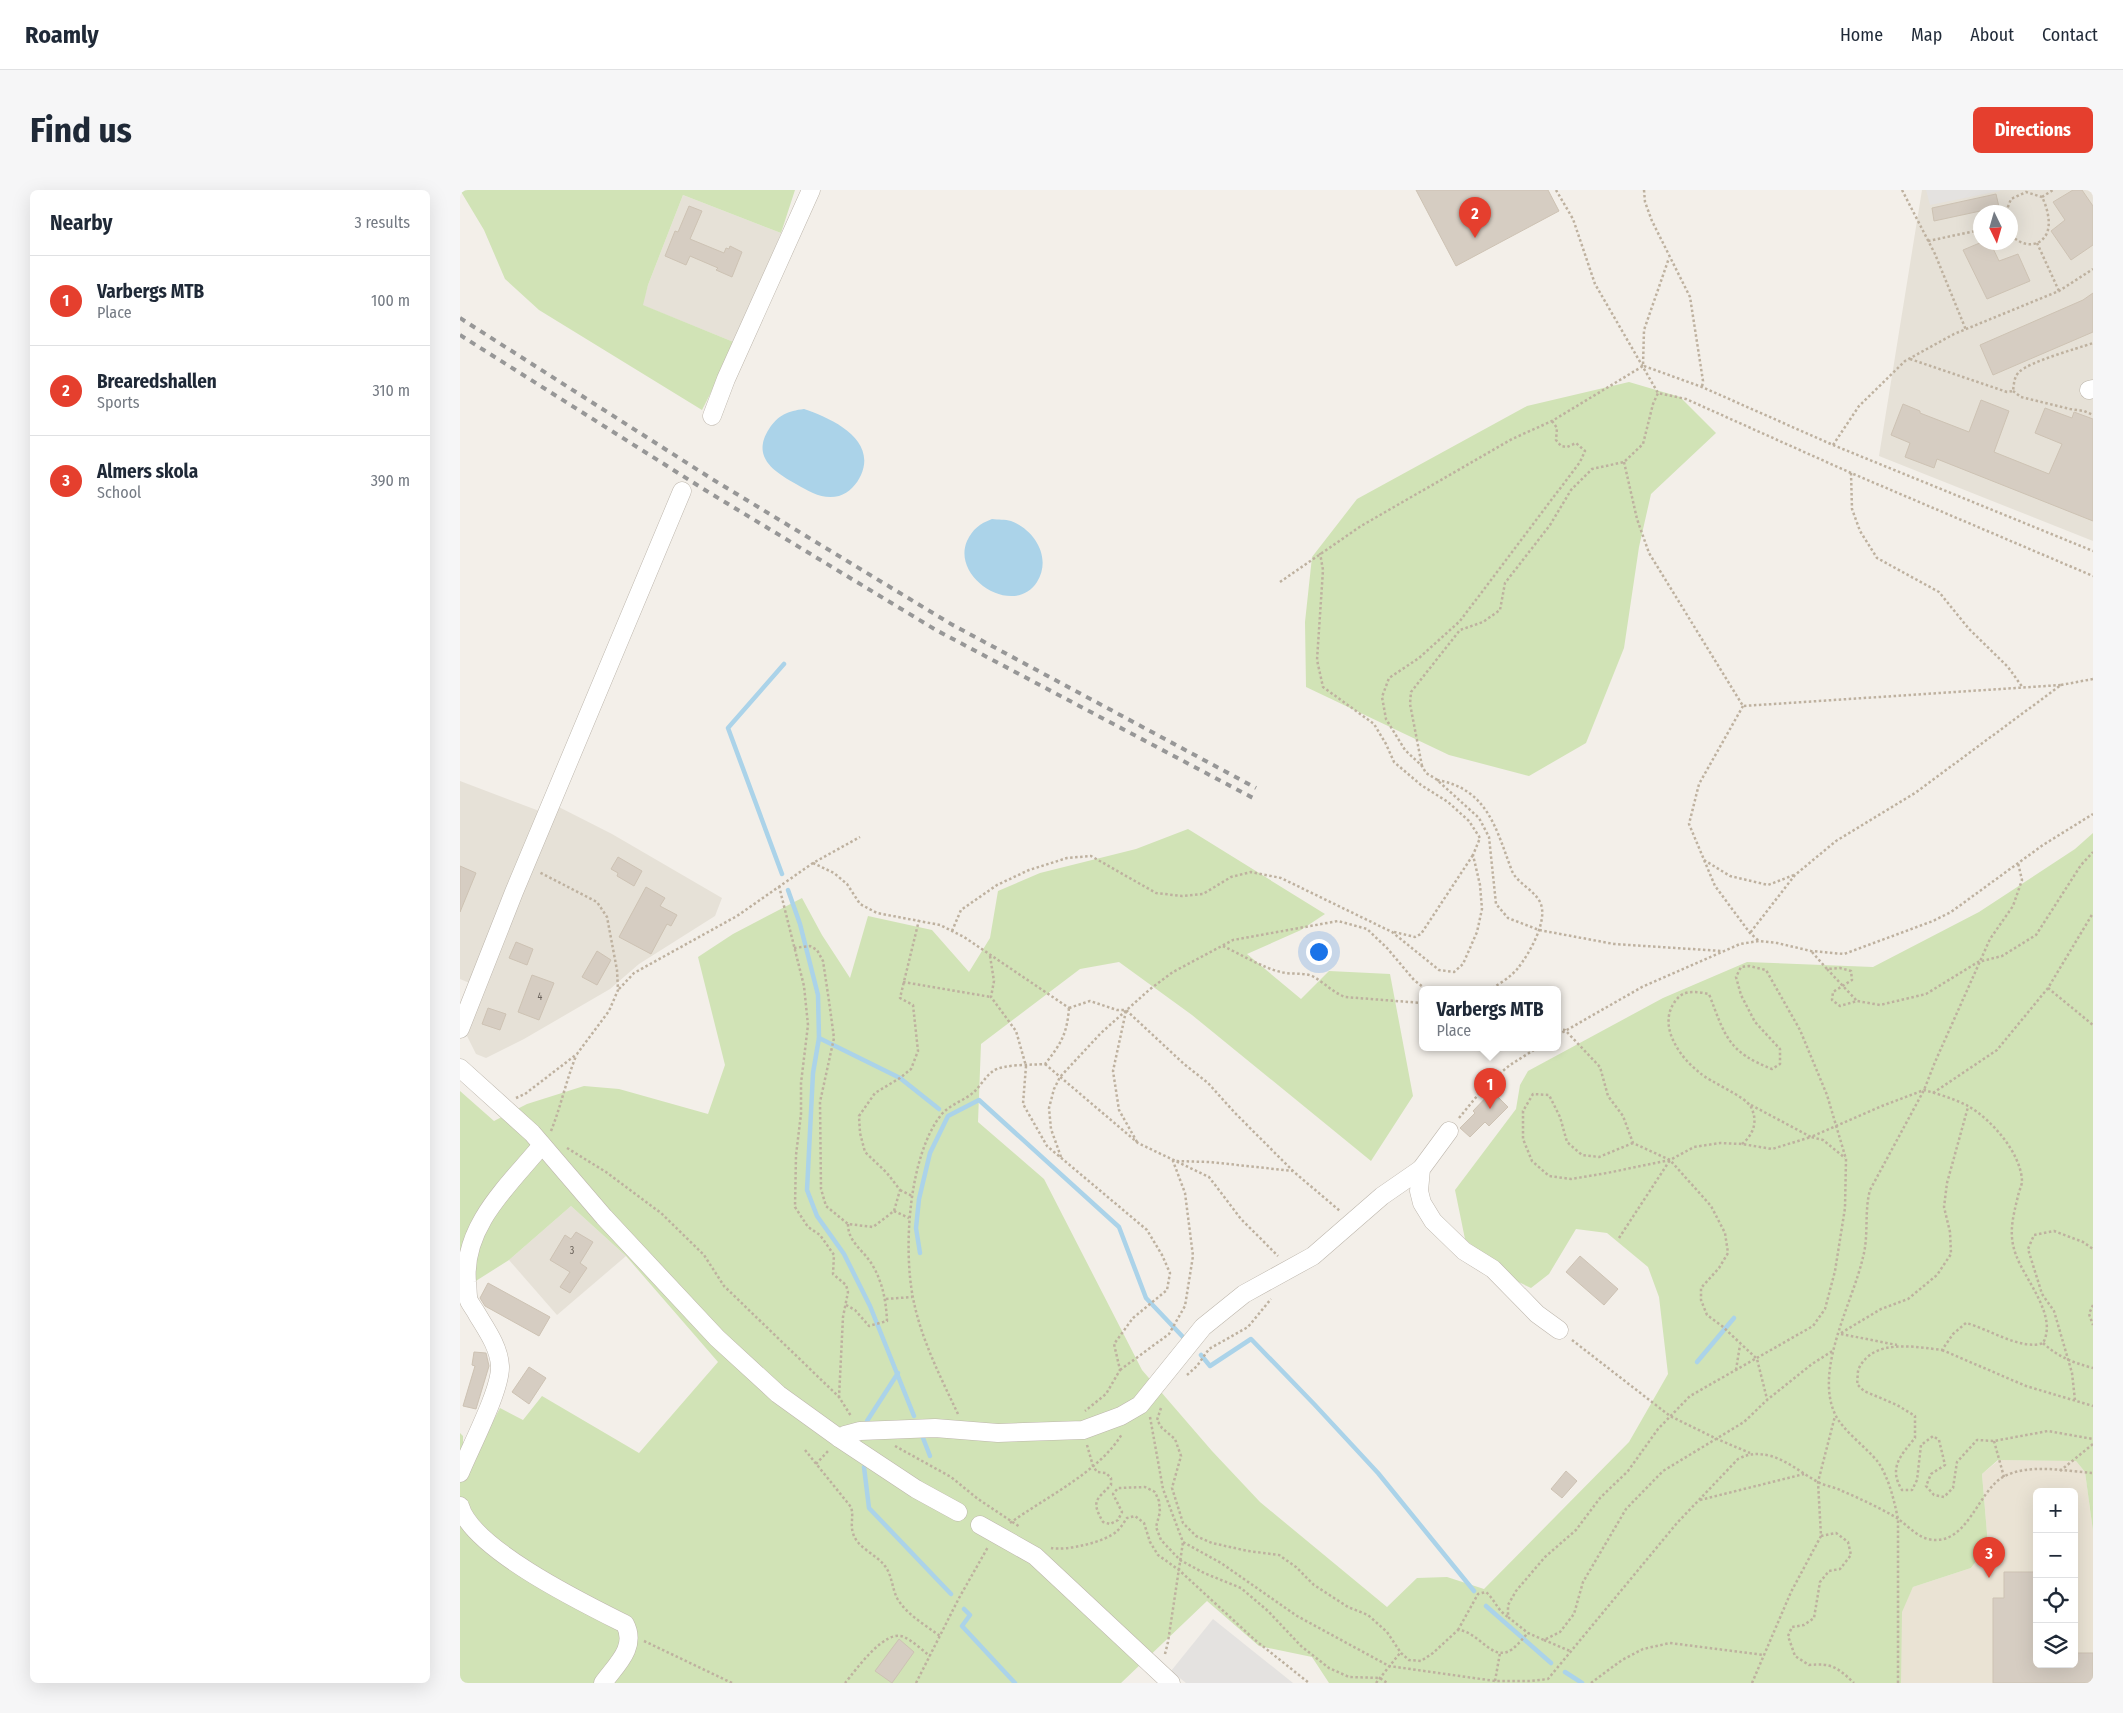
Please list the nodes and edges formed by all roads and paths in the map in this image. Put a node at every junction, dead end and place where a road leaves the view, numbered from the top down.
1 (811, 190) edge
2 (1556, 190) edge
3 (1644, 190) edge
4 (2053, 190) edge
5 (1904, 191) edge
6 (2023, 192) edge
7 (2042, 197) junction
8 (2009, 205) edge
9 (1973, 231) edge
10 (2018, 240) edge
11 (1928, 241) junction
12 (2037, 243) junction
13 (1669, 258) junction
14 (2093, 269) edge
15 (2059, 291) junction
16 (1966, 330) junction
17 (2093, 343) edge
18 (1909, 359) junction
19 (1643, 366) junction
20 (1702, 388) junction
21 (2013, 390) junction
22 (1658, 393) junction
23 (2093, 415) edge
24 (712, 416) dead end
25 (1552, 421) junction
26 (1833, 445) junction
27 (1624, 462) junction
28 (1851, 473) junction
29 (682, 491) dead end
30 (2093, 551) edge
31 (1320, 553) junction
32 (2093, 576) edge
33 (1280, 582) dead end
34 (2093, 679) edge
35 (2061, 685) junction
36 (2023, 688) junction
37 (1743, 706) junction
38 (1422, 766) junction
39 (1436, 779) junction
40 (2093, 814) edge
41 (860, 837) dead end
42 (2093, 852) edge
43 (1473, 855) junction
44 (1704, 860) junction
45 (813, 863) junction
46 (2018, 863) junction
47 (526, 865) junction
48 (1795, 875) junction
49 (779, 886) junction
50 (2093, 913) edge
51 (919, 920) junction
52 (1539, 930) junction
53 (952, 931) junction
54 (1392, 932) junction
55 (1750, 933) junction
56 (1759, 941) junction
57 (1223, 946) junction
58 (794, 948) junction
59 (1722, 951) junction
60 (1811, 951) junction
61 (990, 956) junction
62 (1978, 962) junction
63 (1827, 969) junction
64 (903, 982) junction
65 (1422, 986) edge
66 (1493, 986) edge
67 (1842, 986) junction
68 (2048, 988) junction
69 (618, 990) junction
70 (991, 997) junction
71 (1857, 1001) junction
72 (1419, 1003) edge
73 (1069, 1008) junction
74 (1126, 1010) junction
75 (2093, 1025) edge
76 (460, 1029) edge
77 (1561, 1029) edge
78 (1565, 1030) junction
79 (1561, 1033) edge
80 (1532, 1051) edge
81 (577, 1054) junction
82 (1045, 1064) junction
83 (1026, 1066) junction
84 (460, 1068) edge
85 (1060, 1077) junction
86 (1924, 1090) junction
87 (1933, 1093) junction
88 (500, 1104) junction
89 (1750, 1105) junction
90 (1968, 1106) junction
91 (1838, 1126) junction
92 (1449, 1131) joint
93 (1812, 1137) junction
94 (544, 1143) junction
95 (1633, 1143) junction
96 (1138, 1144) junction
97 (1742, 1144) junction
98 (1061, 1158) junction
99 (1846, 1159) junction
100 (1670, 1160) junction
101 (1174, 1161) junction
102 (1421, 1169) junction
103 (1294, 1172) junction
104 (900, 1190) junction
105 (912, 1197) junction
106 (894, 1211) junction
107 (909, 1218) junction
108 (1353, 1222) junction
109 (848, 1224) junction
110 (1619, 1238) dead end
111 (2093, 1249) edge
112 (1290, 1268) junction
113 (913, 1297) junction
114 (886, 1298) junction
115 (846, 1304) junction
116 (2093, 1305) edge
117 (2093, 1326) edge
118 (1559, 1330) joint
119 (1840, 1334) junction
120 (2043, 1343) junction
121 (1740, 1345) junction
122 (1898, 1346) junction
123 (1834, 1350) junction
124 (1942, 1350) junction
125 (1207, 1353) dead end
126 (1757, 1359) junction
127 (2068, 1361) junction
128 (2093, 1368) edge
129 (1120, 1370) junction
130 (1736, 1370) junction
131 (1184, 1378) dead end
132 (838, 1397) junction
133 (1767, 1400) junction
134 (2076, 1400) junction
135 (1164, 1402) dead end
136 (1140, 1405) junction
137 (2093, 1406) edge
138 (1670, 1416) junction
139 (1835, 1416) junction
140 (966, 1430) junction
141 (1083, 1430) junction
142 (860, 1431) junction
143 (1122, 1434) dead end
144 (839, 1438) junction
145 (1717, 1439) junction
146 (2093, 1439) edge
147 (1994, 1441) junction
148 (2093, 1444) edge
149 (894, 1446) dead end
150 (805, 1450) dead end
151 (1750, 1453) junction
152 (1093, 1466) junction
153 (2060, 1470) junction
154 (460, 1473) edge
155 (2093, 1473) edge
156 (1806, 1474) junction
157 (2004, 1476) junction
158 (1818, 1482) junction
159 (1700, 1500) junction
160 (460, 1506) edge
161 (958, 1512) dead end
162 (1898, 1519) junction
163 (1013, 1521) junction
164 (980, 1525) dead end
165 (1020, 1528) dead end
166 (996, 1534) junction
167 (1821, 1536) junction
168 (1183, 1542) junction
169 (1047, 1546) dead end
170 (1180, 1560) junction
171 (1179, 1570) junction
172 (1508, 1617) junction
173 (1458, 1630) junction
174 (630, 1634) junction
175 (1526, 1635) junction
176 (940, 1636) junction
177 (1544, 1640) junction
178 (1570, 1651) junction
179 (1400, 1653) junction
180 (1500, 1653) junction
181 (1764, 1655) junction
182 (930, 1656) junction
183 (1389, 1666) junction
184 (1165, 1678) edge
185 (1380, 1678) junction
186 (1548, 1679) junction
187 (1495, 1681) junction
188 (1592, 1682) edge
189 (604, 1683) edge
190 (732, 1683) edge
191 (845, 1683) edge
192 (916, 1683) edge
193 (1309, 1683) edge
194 (1376, 1683) edge
195 (1387, 1683) edge
196 (1550, 1683) edge
197 (1752, 1683) edge
198 (1854, 1683) edge
199 (1898, 1683) edge

1 - 24 street
2 - 19 path
3 - 13 path
4 - 7 path
5 - 11 path
6 - 7 path
6 - 8 path
7 - 12 path
9 - 11 path
10 - 12 path
11 - 16 path
12 - 15 path
13 - 19 path
13 - 20 path
14 - 15 path
15 - 16 path
16 - 18 path
17 - 21 path
18 - 21 path
18 - 26 path
19 - 20 path
19 - 22 path
19 - 25 path
20 - 26 path
21 - 23 path
22 - 27 path
22 - 28 path
25 - 31 path
25 - 38 path
26 - 30 path
27 - 37 path
27 - 38 path
28 - 32 path
28 - 36 path
29 - 47 street
31 - 33 path
31 - 43 path
34 - 35 path
35 - 36 path
35 - 48 path
36 - 37 path
37 - 44 path
38 - 39 path
39 - 52 path
39 - 52 path
40 - 46 path
41 - 45 path
42 - 62 path
43 - 54 path
43 - 54 path
44 - 48 path
44 - 55 path
45 - 49 path
45 - 51 path
46 - 60 path
46 - 62 path
47 - 69 path
47 - 76 street
48 - 55 path
49 - 58 path
49 - 69 path
50 - 68 path
51 - 53 path
51 - 64 path
52 - 59 path
52 - 66 path
53 - 54 path
53 - 61 path
55 - 56 path
56 - 59 path
56 - 60 path
57 - 65 path
57 - 72 path
57 - 74 path
58 - 109 path
58 - 115 path
59 - 78 path
60 - 63 path
61 - 70 path
61 - 73 path
62 - 71 path
62 - 86 path
63 - 67 path
63 - 67 path
64 - 70 path
64 - 104 path
67 - 71 path
67 - 71 path
68 - 75 path
68 - 87 path
69 - 81 path
70 - 83 path
73 - 74 path
73 - 82 path
74 - 85 path
74 - 96 path
74 - 103 path
77 - 78 path
78 - 79 path
78 - 95 path
80 - 92 path
81 - 88 path
81 - 94 path
82 - 83 path
82 - 85 path
83 - 98 path
83 - 105 path
84 - 88 street
85 - 96 path
85 - 98 path
86 - 87 path
86 - 91 path
86 - 119 path
87 - 90 path
88 - 94 street
89 - 91 path
89 - 93 path
89 - 97 path
90 - 119 path
90 - 120 path
91 - 93 path
91 - 99 path
92 - 102 street
93 - 97 path
93 - 99 path
94 - 132 path
94 - 144 street
94 - 154 street
95 - 100 path
95 - 100 path
96 - 101 path
97 - 100 path
98 - 129 path
99 - 126 path
100 - 110 path
100 - 121 path
101 - 103 path
101 - 112 path
101 - 129 path
102 - 108 street
102 - 118 street
103 - 108 path
104 - 105 path
104 - 106 path
105 - 107 path
106 - 107 path
106 - 109 path
107 - 113 path
108 - 112 street
109 - 114 path
111 - 127 path
112 - 136 street
113 - 114 path
113 - 140 path
114 - 115 path
115 - 132 path
116 - 117 path
118 - 138 path
119 - 122 path
119 - 123 path
120 - 124 path
120 - 127 path
121 - 126 path
121 - 130 path
122 - 124 path
122 - 147 path
123 - 133 path
123 - 139 path
124 - 134 path
125 - 131 path
126 - 130 path
126 - 133 path
127 - 128 path
127 - 134 path
129 - 141 path
130 - 138 path
132 - 142 path
133 - 145 path
134 - 137 path
135 - 179 path
136 - 141 street
136 - 168 path
138 - 145 path
138 - 172 path
139 - 158 path
139 - 162 path
140 - 141 street
140 - 142 street
141 - 152 path
142 - 144 street
143 - 152 path
144 - 161 street
145 - 151 path
145 - 177 path
146 - 147 path
147 - 157 path
148 - 153 path
149 - 163 path
150 - 176 path
151 - 156 path
151 - 159 path
152 - 163 path
152 - 170 path
153 - 155 path
153 - 157 path
156 - 158 path
156 - 159 path
157 - 162 path
158 - 162 path
158 - 167 path
159 - 178 path
160 - 174 street
162 - 199 path
163 - 165 path
163 - 166 path
164 - 166 street
166 - 176 path
166 - 184 street
167 - 181 path
167 - 198 path
168 - 170 path
168 - 183 path
169 - 171 path
170 - 171 path
170 - 185 path
171 - 184 path
171 - 193 path
172 - 173 path
172 - 175 path
173 - 179 path
173 - 180 path
174 - 189 street
174 - 190 path
175 - 177 path
175 - 180 path
176 - 182 path
177 - 178 path
178 - 186 path
179 - 183 path
180 - 187 path
181 - 188 path
181 - 197 path
182 - 191 path
182 - 192 path
183 - 185 path
183 - 187 path
185 - 194 path
185 - 195 path
186 - 187 path
186 - 196 path

